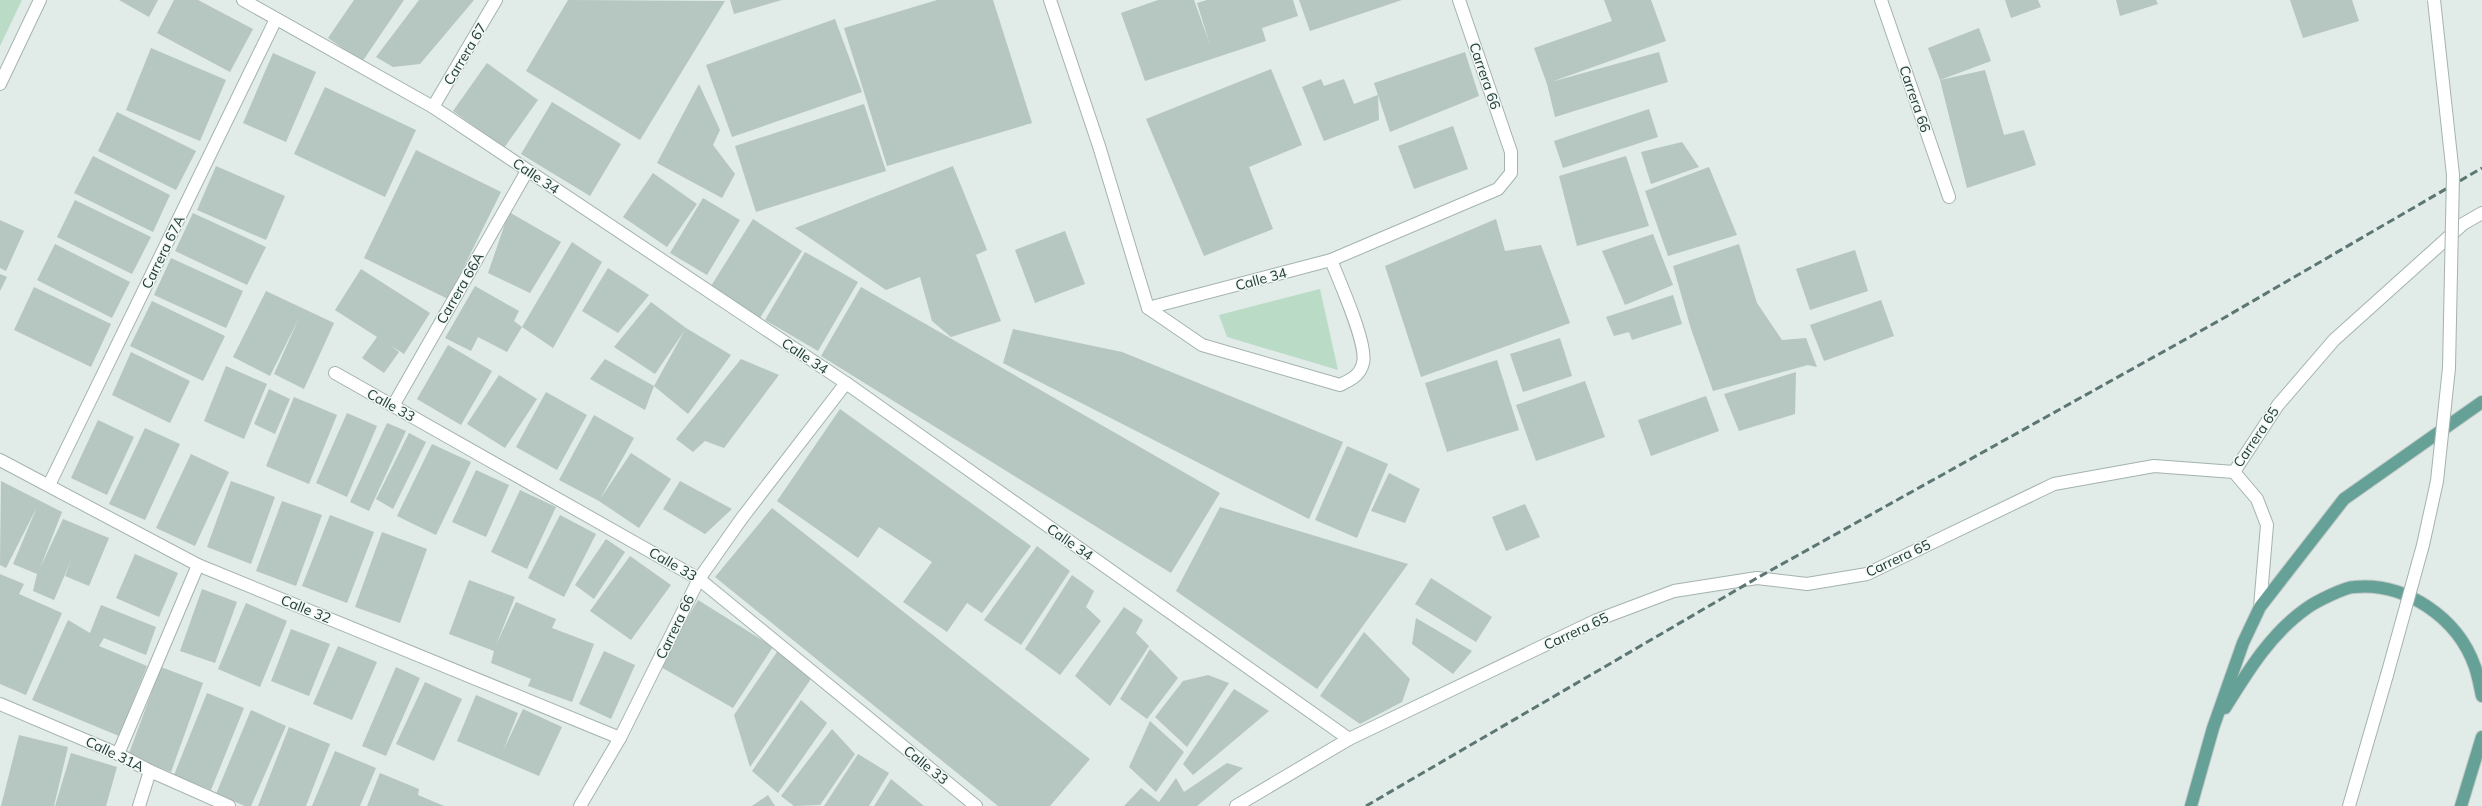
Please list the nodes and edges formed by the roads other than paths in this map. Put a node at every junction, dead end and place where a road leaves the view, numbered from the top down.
1 (40, 0) edge
2 (243, 0) edge
3 (496, 0) edge
4 (1050, 0) edge
5 (1459, 0) edge
6 (1881, 0) edge
7 (2434, 0) edge
8 (276, 19) junction
9 (0, 84) edge
10 (433, 107) junction
11 (1511, 152) joint
12 (527, 171) junction
13 (1949, 197) dead end
14 (2482, 213) edge
15 (1331, 260) junction
16 (1148, 308) junction
17 (335, 373) dead end
18 (846, 383) junction
19 (2482, 402) edge
20 (393, 406) junction
21 (0, 460) edge
22 (2234, 472) junction
23 (49, 485) junction
24 (198, 565) junction
25 (699, 579) junction
26 (2260, 607) junction
27 (2482, 696) edge
28 (0, 704) edge
29 (2213, 728) junction
30 (2482, 737) edge
31 (620, 738) junction
32 (1349, 739) junction
33 (118, 754) junction
34 (150, 772) junction
35 (139, 806) edge
36 (229, 806) edge
37 (580, 806) edge
38 (976, 806) edge
39 (1236, 806) edge
40 (2190, 806) edge
41 (2349, 806) edge
42 (2461, 806) edge

1 - 9 street
2 - 8 street, Calle 34
3 - 10 street, Carrera 67
4 - 16 street
5 - 11 street, Carrera 66
6 - 13 street, Carrera 66
7 - 41 street, bridge
8 - 10 street, Calle 34
8 - 23 street, Carrera 67A
10 - 12 street, Calle 34
11 - 15 street, Calle 34
12 - 18 street, Calle 34
12 - 20 street, Carrera 66A
14 - 22 street, Carrera 65
15 - 16 street, Calle 34
15 - 16 street
17 - 20 street, Calle 33
18 - 25 street, Carrera 66
18 - 32 street, Calle 34
19 - 26 main road
20 - 25 street, Calle 33
21 - 23 street, Calle 32
22 - 26 street
22 - 32 street, Carrera 65
23 - 24 street, Calle 32
24 - 31 street, Calle 32
24 - 33 street
25 - 31 street, Carrera 66
25 - 38 street, Calle 33
26 - 29 main road
27 - 29 main road
28 - 33 street, Calle 31A
29 - 40 main road
30 - 42 main road
31 - 37 street, Carrera 66
32 - 39 street, Carrera 65
33 - 34 street, Calle 31A
34 - 35 street
34 - 36 street, Calle 31A

